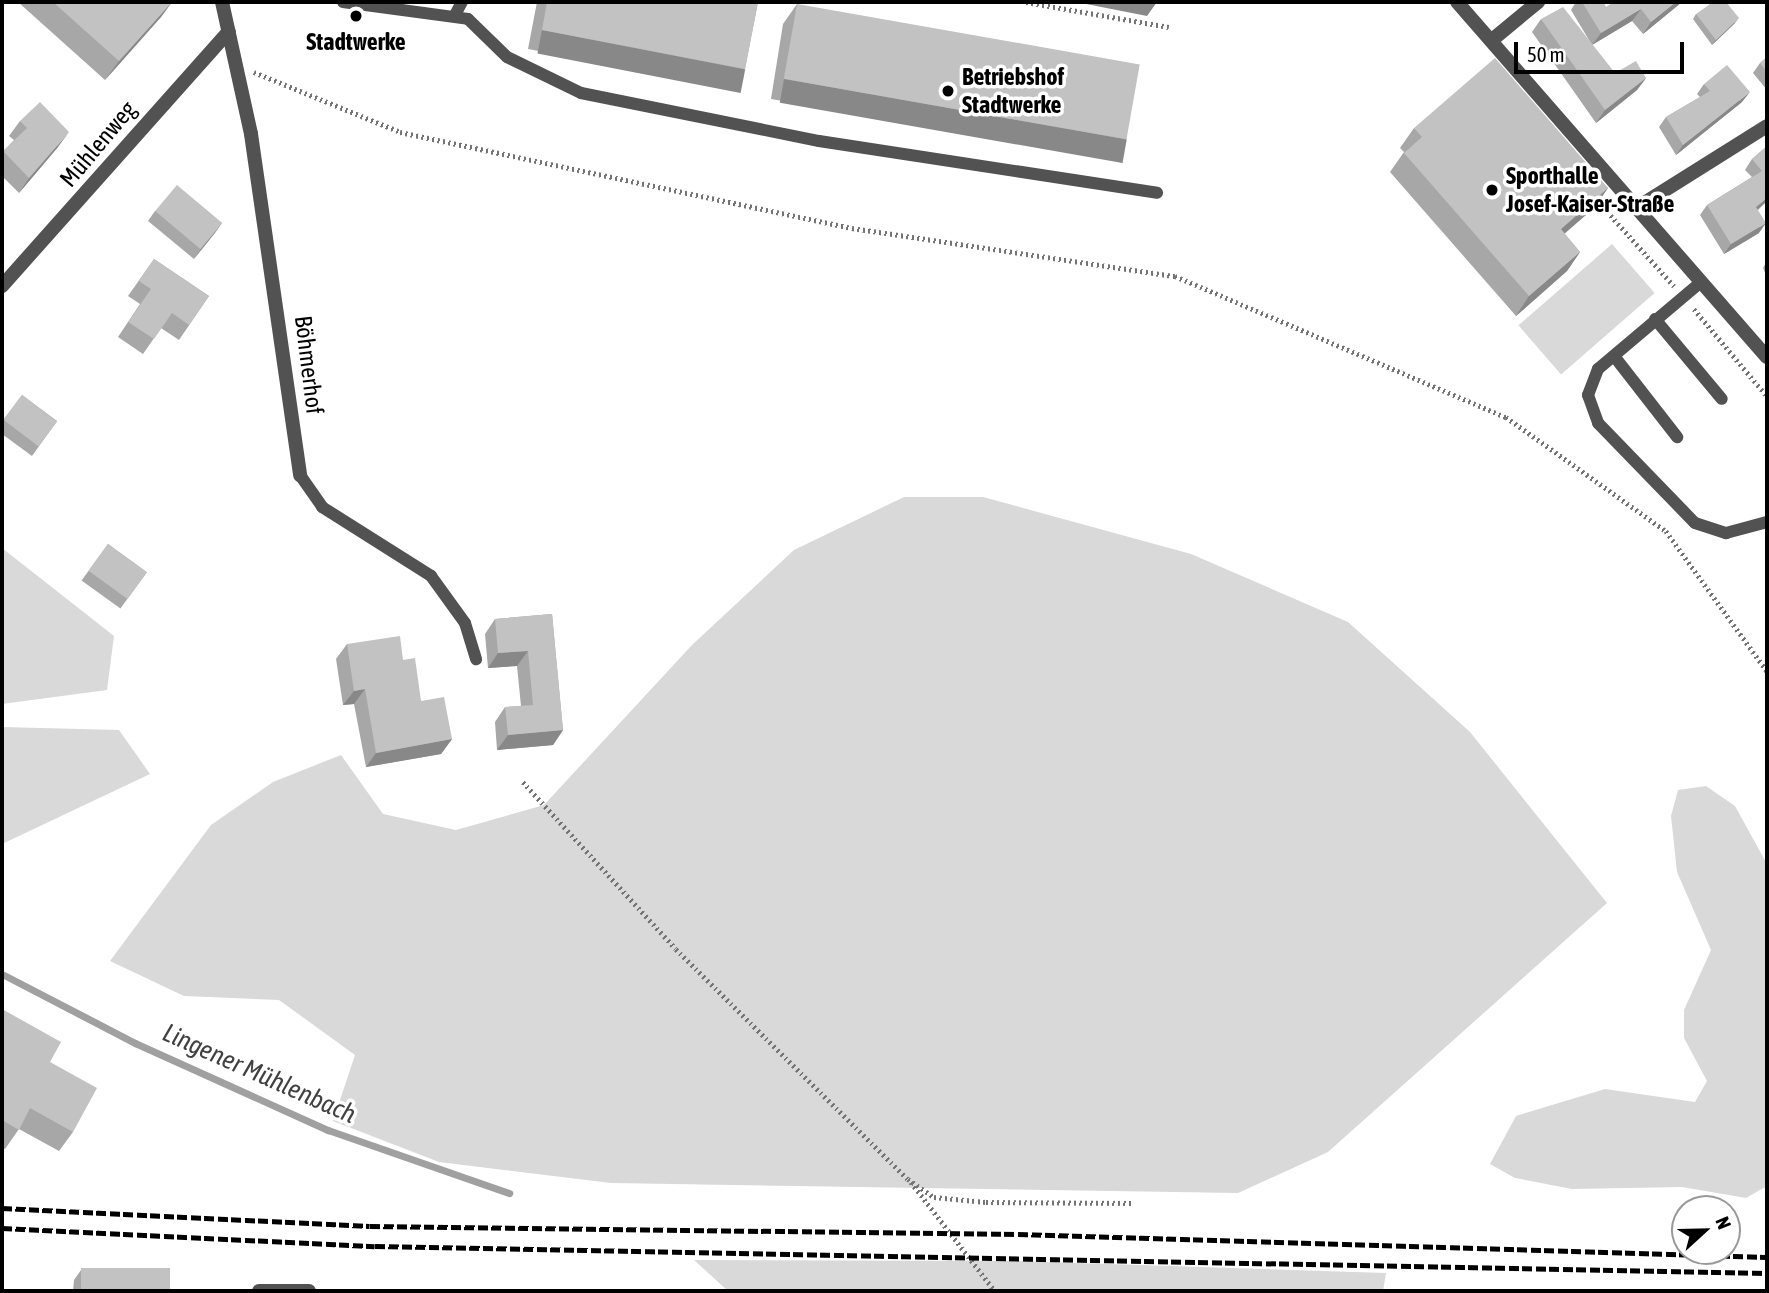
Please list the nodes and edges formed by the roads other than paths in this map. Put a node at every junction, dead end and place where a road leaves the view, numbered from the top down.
1 (222, 2) edge
2 (343, 2) edge
3 (462, 2) edge
4 (1457, 2) edge
5 (1538, 2) edge
6 (455, 15) junction
7 (229, 31) junction
8 (1492, 40) junction
9 (1767, 127) edge
10 (1157, 193) dead end
11 (1638, 207) junction
12 (1701, 282) junction
13 (2, 286) edge
14 (1655, 319) junction
15 (1614, 356) junction
16 (1767, 357) edge
17 (1722, 399) dead end
18 (1677, 437) dead end
19 (300, 475) joint
20 (1767, 522) edge
21 (476, 659) dead end
22 (258, 1291) edge
23 (309, 1291) edge

1 - 7 street, Böhmerhof
2 - 6 lane
3 - 6 lane
4 - 8 street
5 - 8 street
6 - 10 lane
7 - 13 street, Mühlenweg
7 - 19 street, Böhmerhof
8 - 11 street
9 - 11 street
11 - 12 street
12 - 14 lane
12 - 16 street
14 - 15 lane
14 - 17 lane
15 - 18 lane
15 - 20 lane
19 - 21 lane, Böhmerhof
22 - 23 street

